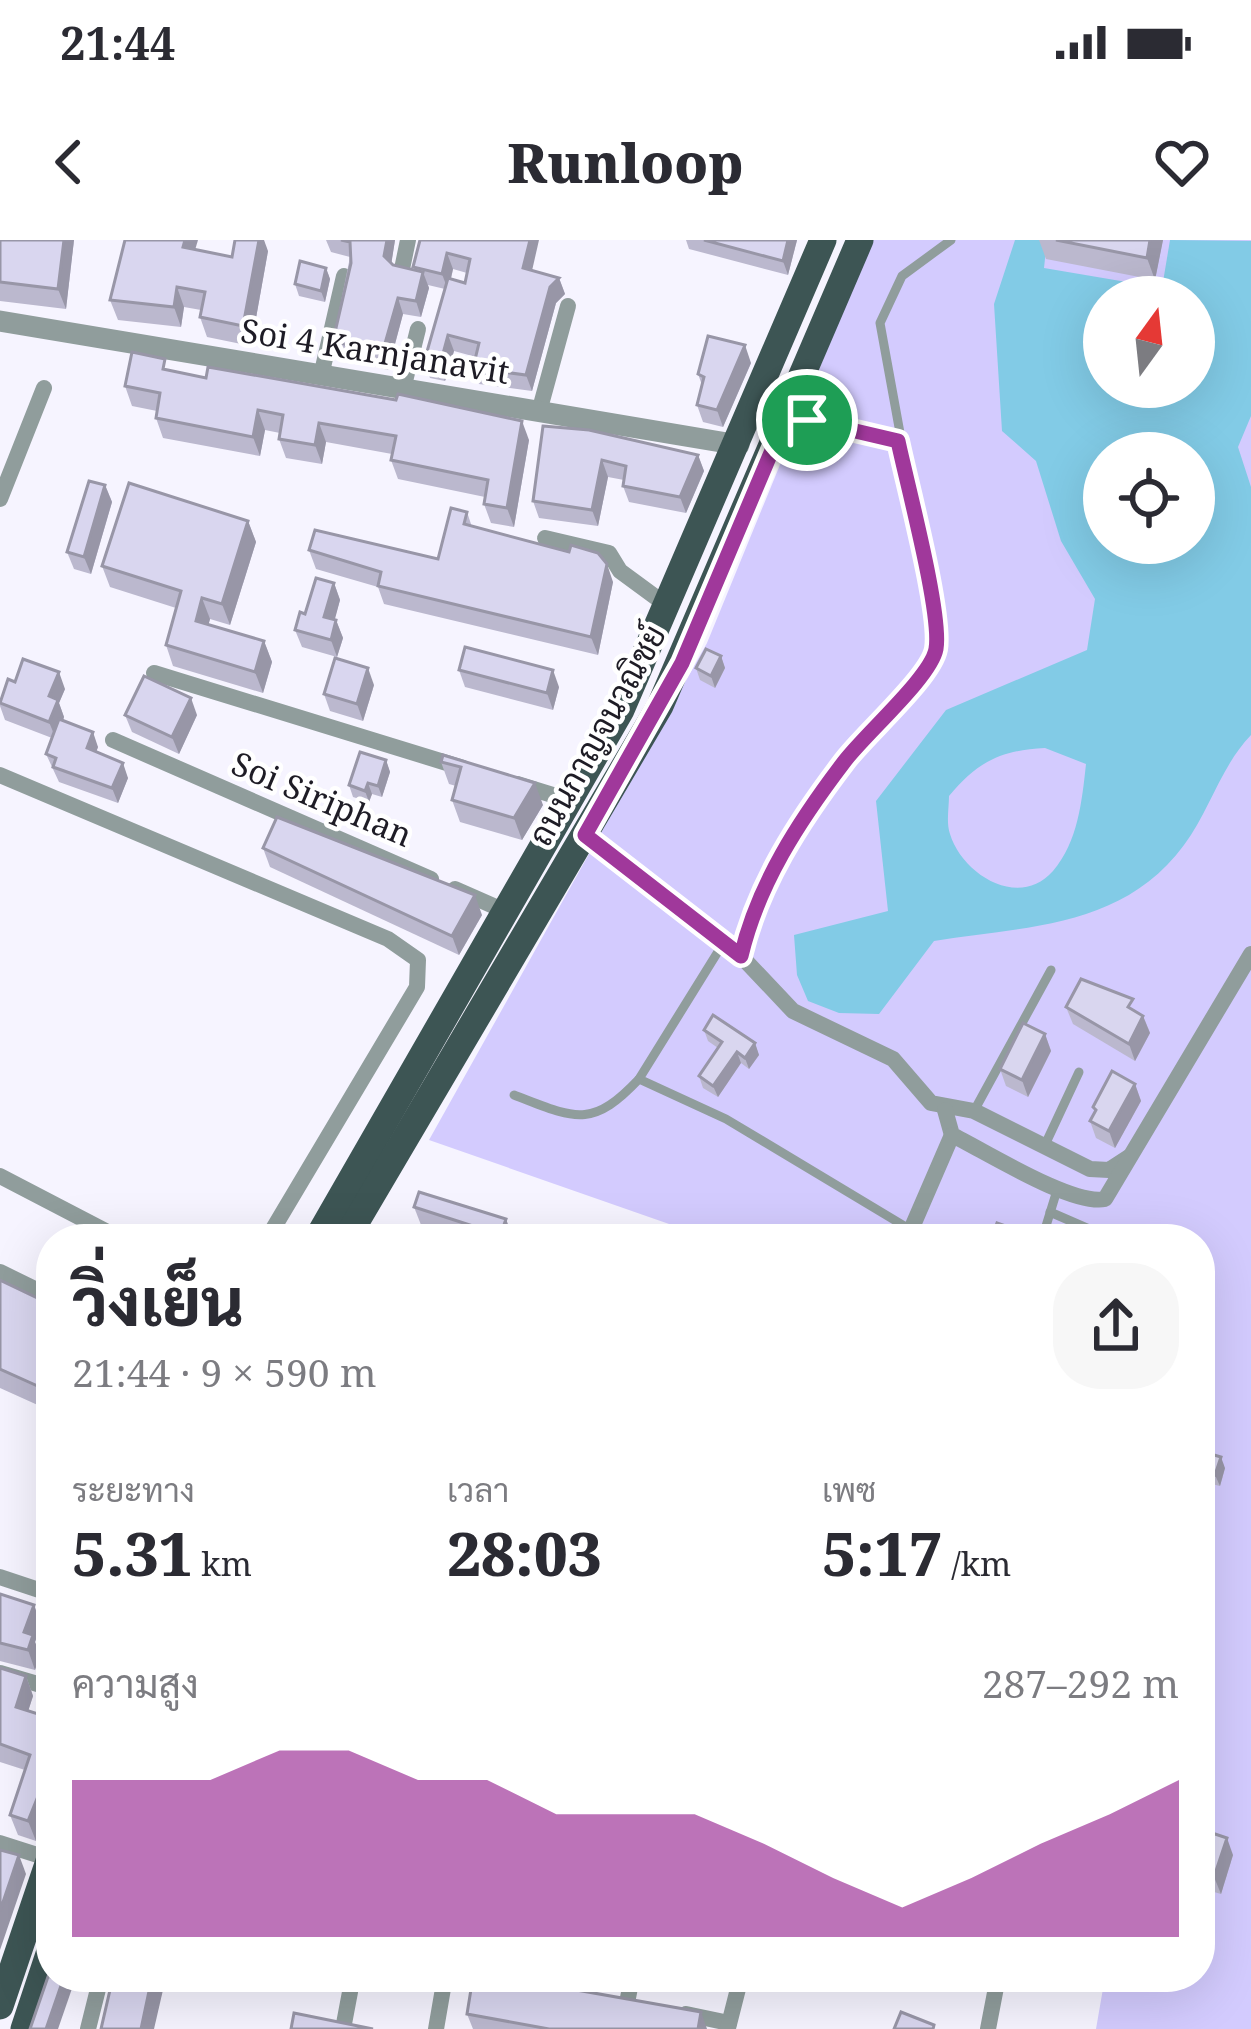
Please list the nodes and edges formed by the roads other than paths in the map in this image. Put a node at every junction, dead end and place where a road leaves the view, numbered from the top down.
1 (408, 240) edge
2 (824, 240) edge
3 (860, 240) edge
4 (951, 240) edge
5 (402, 269) edge
6 (344, 276) edge
7 (568, 306) dead end
8 (0, 321) edge
9 (418, 329) dead end
10 (321, 376) junction
11 (44, 388) dead end
12 (403, 389) junction
13 (539, 412) junction
14 (787, 415) junction
15 (898, 441) junction
16 (739, 446) junction
17 (0, 499) edge
18 (545, 538) dead end
19 (669, 607) junction
20 (154, 673) dead end
21 (113, 740) dead end
22 (484, 774) edge
23 (0, 775) edge
24 (506, 781) edge
25 (572, 801) junction
26 (585, 835) junction
27 (508, 912) junction
28 (724, 942) junction
29 (1251, 954) edge
30 (741, 956) junction
31 (1051, 970) dead end
32 (1079, 1072) dead end
33 (639, 1079) junction
34 (514, 1095) dead end
35 (945, 1110) junction
36 (974, 1111) junction
37 (952, 1135) junction
38 (1043, 1147) junction
39 (1129, 1157) junction
40 (0, 1176) edge
41 (1058, 1187) junction
42 (1051, 1212) junction
43 (93, 1224) edge
44 (276, 1224) edge
45 (325, 1224) edge
46 (355, 1224) edge
47 (893, 1224) edge
48 (913, 1224) edge
49 (1047, 1224) edge
50 (1078, 1224) edge
51 (0, 1272) edge
52 (36, 1290) edge
53 (0, 1576) edge
54 (36, 1589) edge
55 (0, 1673) edge
56 (36, 1684) edge
57 (0, 1844) edge
58 (36, 1853) edge
59 (36, 1893) edge
60 (6, 1971) edge
61 (36, 1992) edge
62 (97, 1992) edge
63 (350, 1992) dead end
64 (442, 1992) edge
65 (629, 1992) edge
66 (738, 1992) edge
67 (995, 1992) edge
68 (604, 1999) edge
69 (627, 2003) junction
70 (0, 2006) edge
71 (647, 2007) edge
72 (668, 2011) edge
73 (729, 2026) edge
74 (24, 2029) edge
75 (88, 2029) edge
76 (343, 2029) edge
77 (436, 2029) edge
78 (988, 2029) edge

1 - 5 street
2 - 16 main road, ถนนกาญจนวณิชย์
3 - 14 main road, ถนนกาญจนวณิชย์
4 - 15 lane
6 - 10 street
7 - 13 street
8 - 10 street, Soi 4 Karnjanavit
9 - 12 street
10 - 12 street, Soi 4 Karnjanavit
11 - 17 street
12 - 13 street, Soi 4 Karnjanavit
13 - 16 street, Soi 4 Karnjanavit
14 - 15 lane
14 - 26 main road, ถนนกาญจนวณิชย์
15 - 30 lane
16 - 19 main road, ถนนกาญจนวณิชย์
18 - 19 street
19 - 25 main road, ถนนกาญจนวณิชย์
20 - 22 street
21 - 27 street, Soi Siriphan
23 - 44 street
24 - 25 street
25 - 27 main road, ถนนกาญจนวณิชย์
26 - 28 street
26 - 46 main road, ถนนกาญจนวณิชย์
27 - 45 main road, ถนนกาญจนวณิชย์
28 - 30 street
28 - 33 lane
29 - 39 street
30 - 35 street
31 - 36 lane
32 - 38 lane
33 - 34 lane
33 - 47 lane
35 - 36 street
35 - 37 street
36 - 38 street
37 - 41 street
37 - 48 street
38 - 39 street
39 - 41 street
40 - 43 street
41 - 42 lane
42 - 49 lane
42 - 50 lane
51 - 52 street
53 - 54 street
55 - 56 street
57 - 58 street
59 - 60 main road
60 - 70 main road
61 - 74 main road
62 - 75 street
63 - 76 street
64 - 77 street
65 - 69 street
66 - 73 street
67 - 78 street
68 - 69 street
69 - 71 street
72 - 73 street

